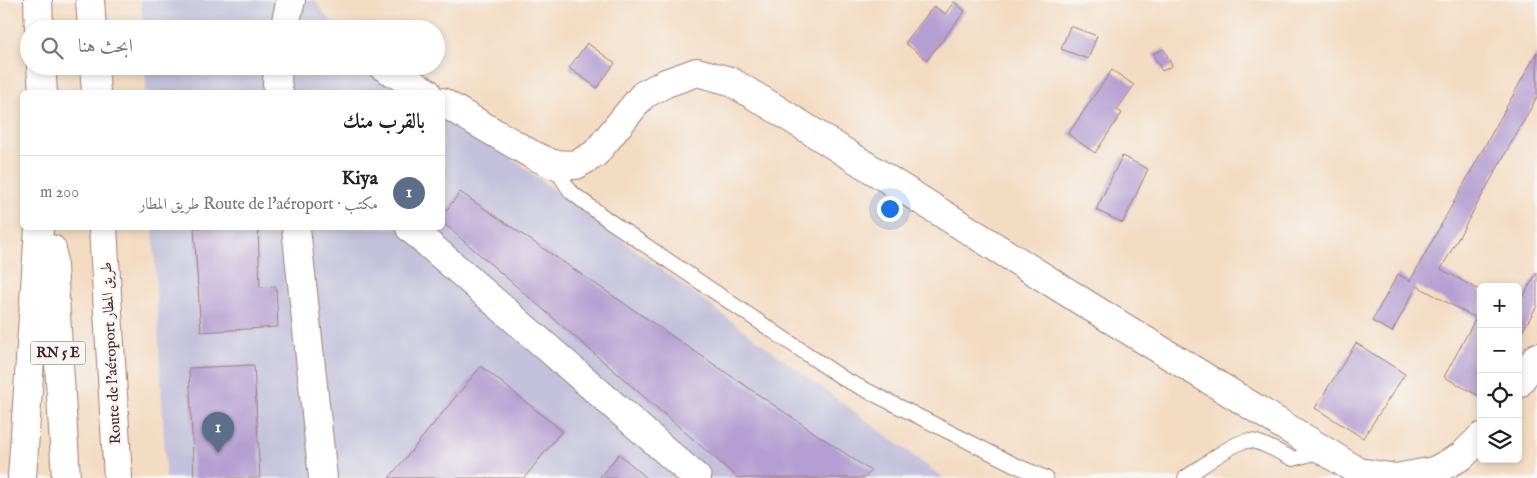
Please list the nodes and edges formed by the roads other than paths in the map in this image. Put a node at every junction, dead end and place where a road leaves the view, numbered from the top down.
1 (38, 0) edge
2 (90, 0) edge
3 (39, 20) edge
4 (91, 20) edge
5 (42, 75) edge
6 (95, 75) edge
7 (277, 75) edge
8 (398, 75) edge
9 (43, 90) edge
10 (96, 90) edge
11 (279, 90) edge
12 (424, 90) edge
13 (445, 104) edge
14 (552, 164) junction
15 (39, 230) edge
16 (50, 230) edge
17 (103, 230) edge
18 (296, 230) edge
19 (412, 230) edge
20 (1537, 358) edge
21 (1522, 379) edge
22 (1477, 441) edge
23 (1325, 450) junction
24 (22, 478) edge
25 (66, 478) edge
26 (118, 478) edge
27 (323, 478) edge
28 (697, 478) edge
29 (1046, 478) edge
30 (1185, 478) edge

1 - 3 main road
2 - 4 main road
5 - 9 main road
6 - 10 main road
7 - 11 main road
8 - 12 main road
13 - 14 main road
14 - 23 main road
14 - 29 lane
15 - 24 main road
16 - 25 main road, RN 5 E
17 - 26 main road, Route de l'aéroport طريق المطار
18 - 27 main road
19 - 28 main road
20 - 21 main road
22 - 23 main road
23 - 30 lane

